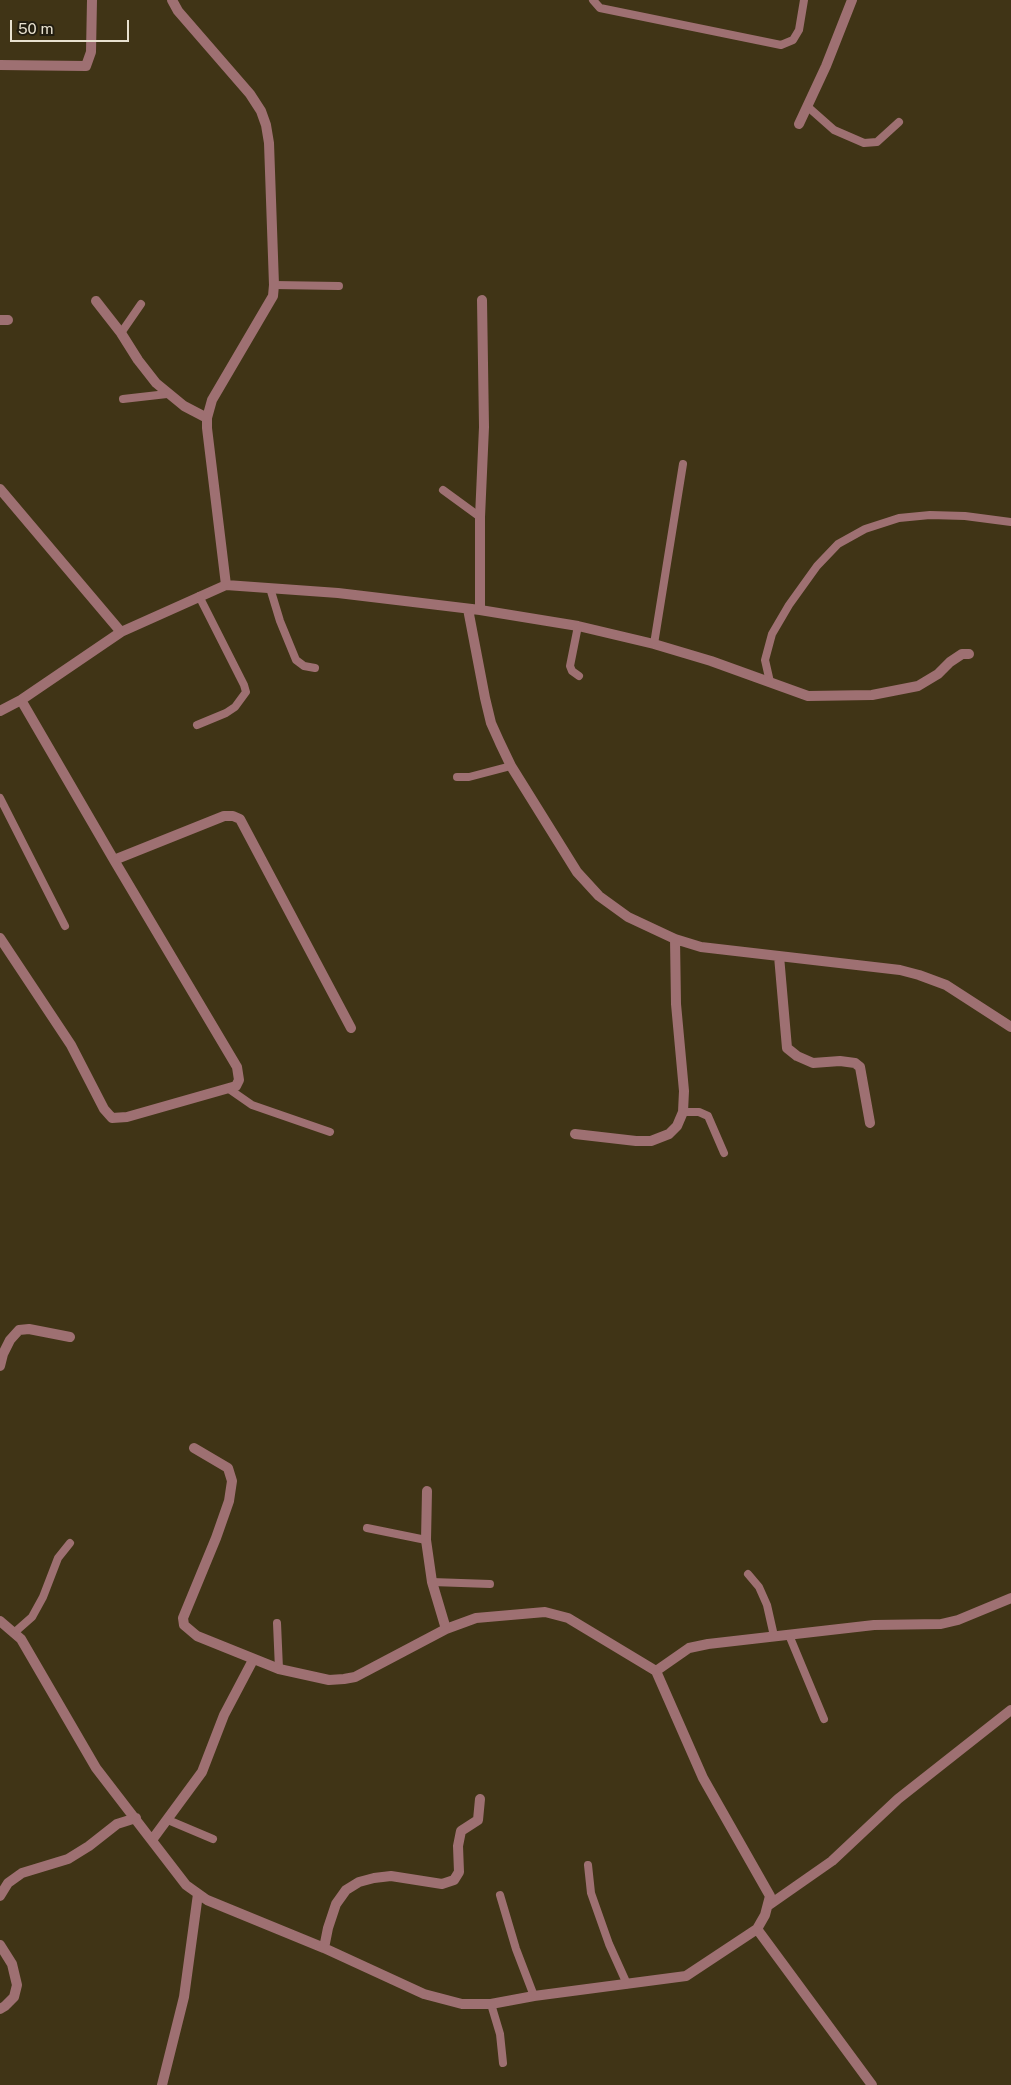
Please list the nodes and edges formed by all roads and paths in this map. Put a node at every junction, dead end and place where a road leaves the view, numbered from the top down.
1 (92, 0) edge
2 (172, 0) edge
3 (593, 0) edge
4 (804, 0) edge
5 (852, 0) edge
6 (0, 65) edge
7 (808, 107) junction
8 (899, 122) dead end
9 (798, 124) dead end
10 (274, 285) junction
11 (339, 286) dead end
12 (482, 300) dead end
13 (96, 301) dead end
14 (140, 304) dead end
15 (122, 333) junction
16 (167, 394) junction
17 (123, 399) dead end
18 (207, 418) junction
19 (683, 464) dead end
20 (0, 489) edge
21 (443, 490) dead end
22 (480, 517) junction
23 (1011, 522) edge
24 (226, 585) junction
25 (270, 588) junction
26 (199, 596) junction
27 (468, 608) junction
28 (480, 610) junction
29 (578, 626) junction
30 (121, 632) junction
31 (654, 644) junction
32 (969, 654) dead end
33 (315, 668) dead end
34 (579, 676) dead end
35 (770, 682) junction
36 (21, 700) junction
37 (0, 711) edge
38 (197, 725) dead end
39 (511, 766) junction
40 (457, 777) dead end
41 (0, 798) edge
42 (114, 860) junction
43 (65, 926) dead end
44 (0, 938) edge
45 (675, 939) junction
46 (779, 956) junction
47 (351, 1028) dead end
48 (1011, 1028) edge
49 (228, 1089) junction
50 (683, 1112) junction
51 (870, 1123) dead end
52 (330, 1132) dead end
53 (575, 1134) dead end
54 (724, 1154) dead end
55 (70, 1337) dead end
56 (1, 1353) edge
57 (0, 1366) edge
58 (194, 1448) dead end
59 (427, 1491) dead end
60 (366, 1528) dead end
61 (426, 1540) junction
62 (70, 1543) dead end
63 (748, 1574) dead end
64 (432, 1582) junction
65 (490, 1584) dead end
66 (1011, 1598) edge
67 (0, 1621) edge
68 (278, 1623) dead end
69 (446, 1629) junction
70 (15, 1632) junction
71 (789, 1635) junction
72 (774, 1636) junction
73 (252, 1660) junction
74 (280, 1669) junction
75 (656, 1672) junction
76 (1011, 1710) edge
77 (824, 1719) dead end
78 (480, 1799) dead end
79 (136, 1818) junction
80 (168, 1820) junction
81 (213, 1839) dead end
82 (152, 1840) junction
83 (588, 1865) dead end
84 (198, 1894) junction
85 (500, 1895) dead end
86 (0, 1896) edge
87 (769, 1905) junction
88 (757, 1929) junction
89 (0, 1945) edge
90 (324, 1948) junction
91 (627, 1984) junction
92 (534, 1996) junction
93 (491, 2004) junction
94 (0, 2008) edge
95 (502, 2063) dead end
96 (162, 2085) edge
97 (872, 2085) edge

1 - 6 street
2 - 10 street
3 - 4 lane
5 - 7 street
7 - 8 lane
7 - 9 street
10 - 11 lane
10 - 18 street
12 - 22 street
13 - 15 street
14 - 15 lane
15 - 16 street
16 - 17 lane
16 - 18 street
18 - 24 street
19 - 31 lane
20 - 30 street
21 - 22 lane
22 - 28 street
23 - 35 lane
24 - 25 street
24 - 26 street
25 - 27 street
25 - 33 lane
26 - 30 street
26 - 38 lane
27 - 28 street
27 - 39 street
28 - 29 street
29 - 31 street
29 - 34 lane
30 - 36 street
31 - 35 street
32 - 35 street
36 - 37 street
36 - 42 street
39 - 40 lane
39 - 45 street
41 - 43 lane
42 - 47 street
42 - 49 street
44 - 49 street
45 - 46 street
45 - 50 street
46 - 48 street
46 - 51 street
49 - 52 lane
50 - 53 street
50 - 54 lane
55 - 56 street
56 - 57 street
58 - 73 street
59 - 61 street
60 - 61 lane
61 - 64 street
62 - 70 lane
63 - 72 lane
64 - 65 lane
64 - 69 street
66 - 71 street
67 - 70 street
68 - 74 lane
69 - 74 street
69 - 75 street
70 - 79 street
71 - 72 street
71 - 77 lane
72 - 75 street
73 - 74 street
73 - 80 street
75 - 87 street
76 - 87 street
78 - 90 street
79 - 82 street
79 - 86 street
80 - 81 lane
80 - 82 street
82 - 84 street
83 - 91 lane
84 - 90 street
84 - 96 street
85 - 92 lane
87 - 88 street
88 - 91 street
88 - 97 street
89 - 94 street
90 - 93 street
91 - 92 street
92 - 93 street
93 - 95 lane

